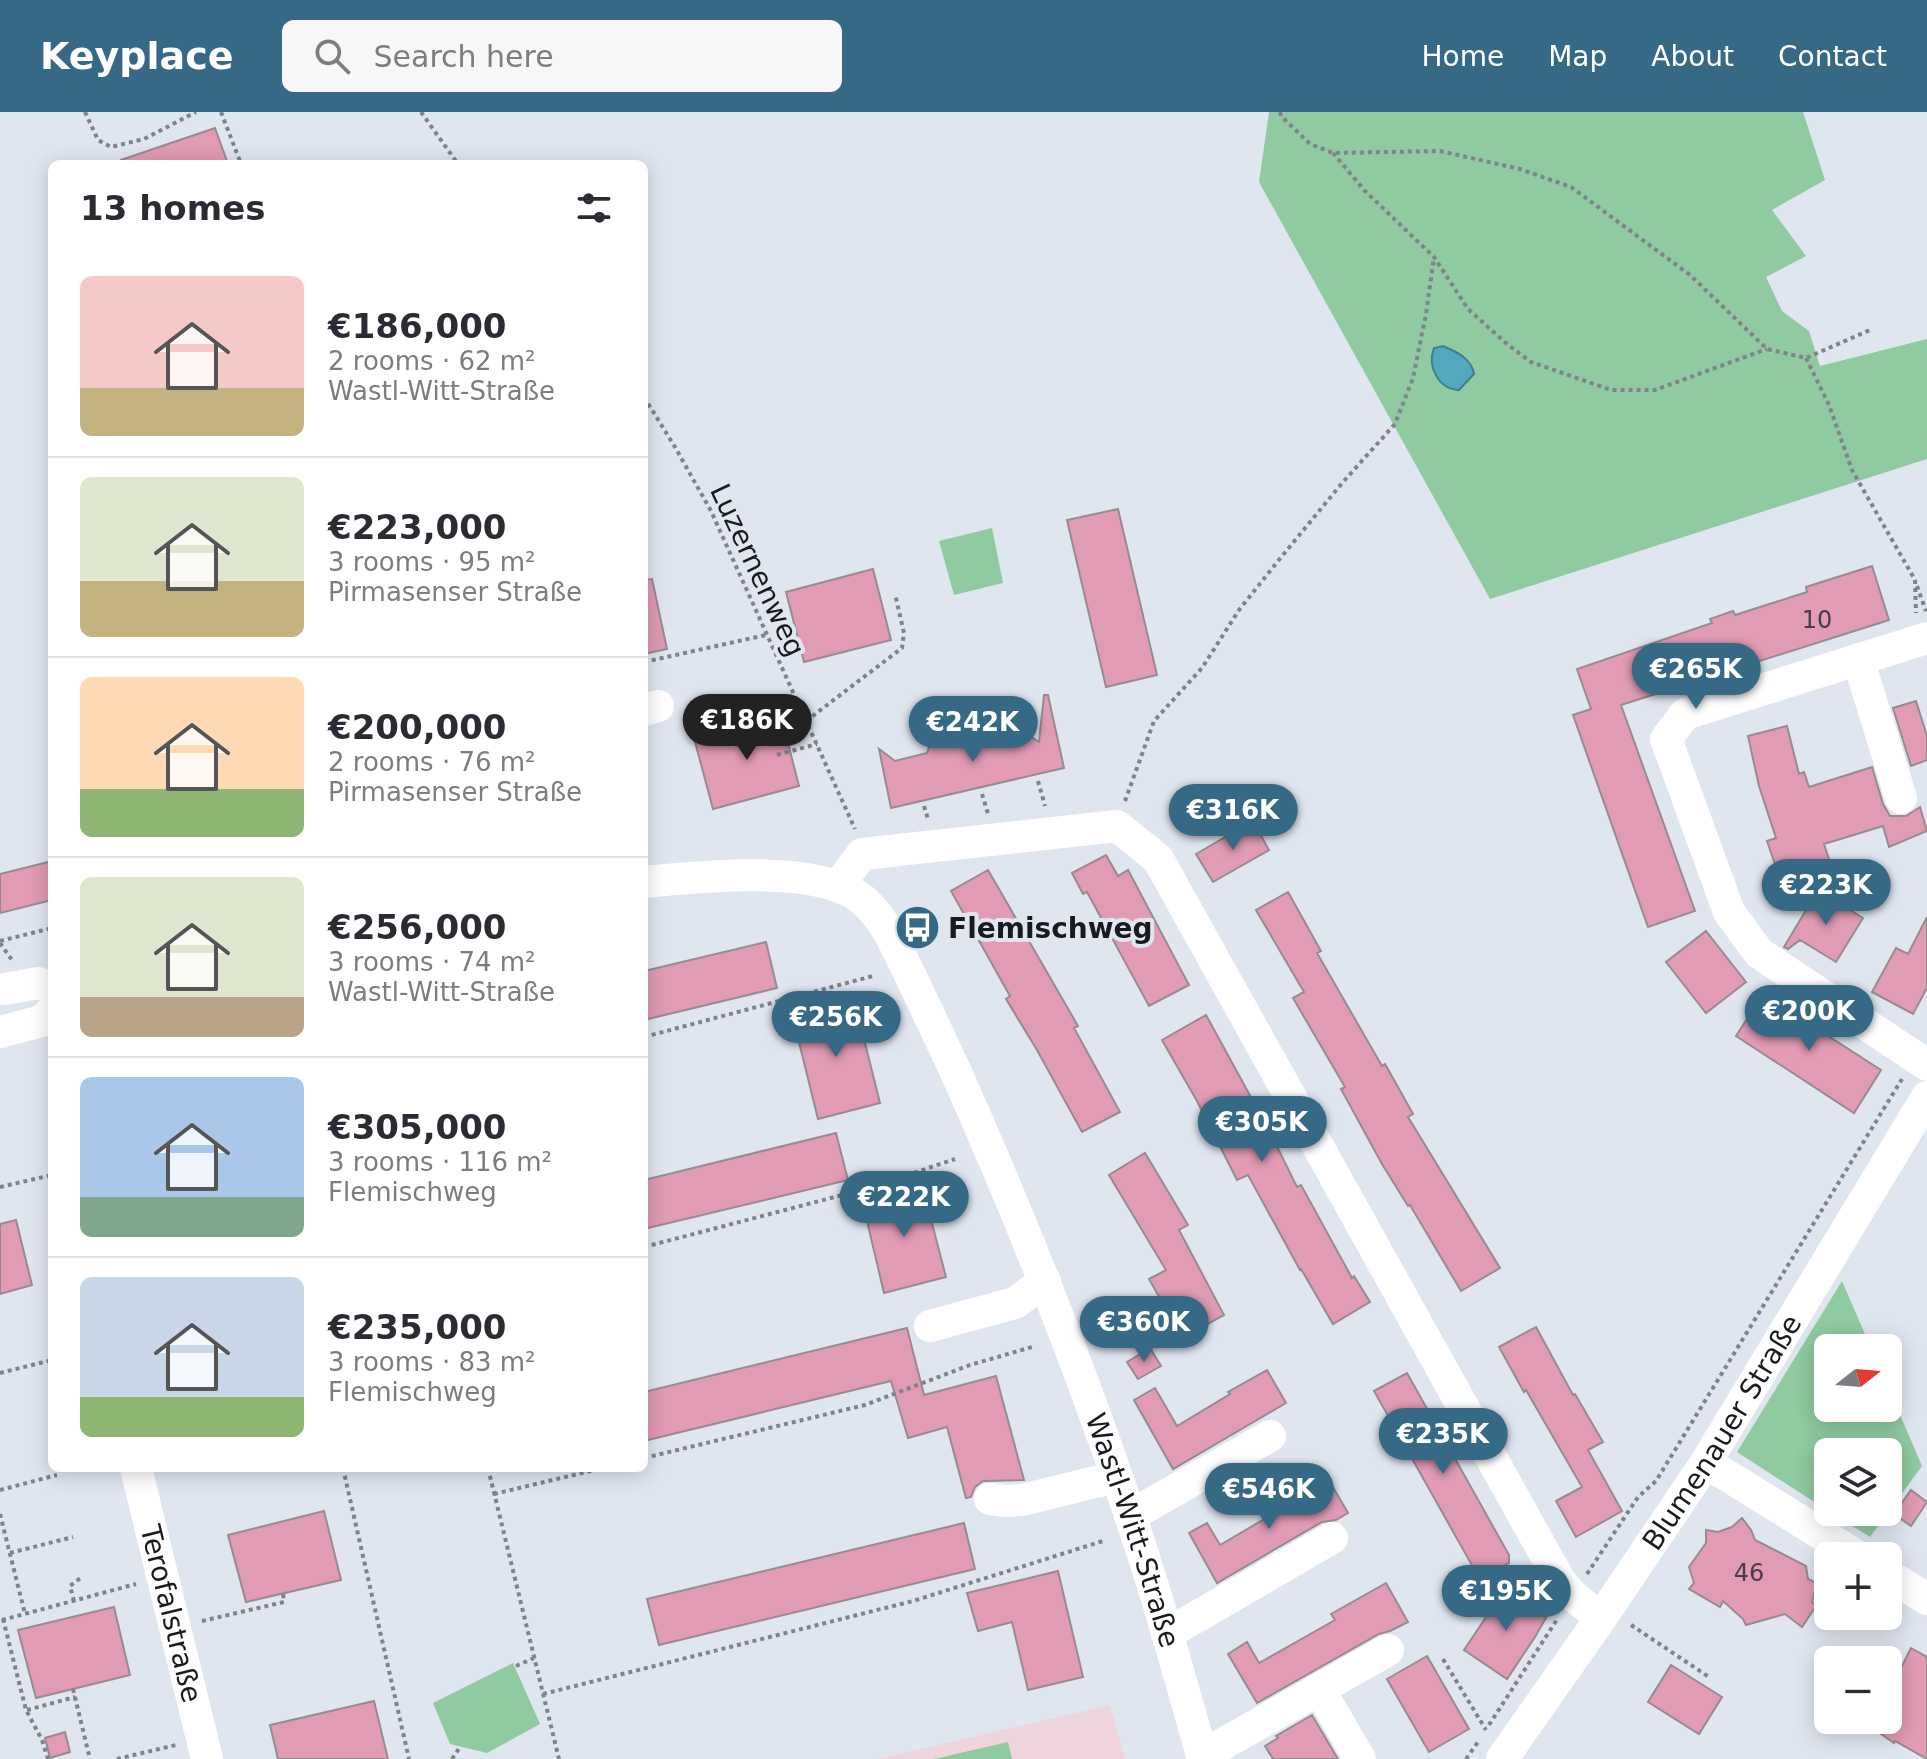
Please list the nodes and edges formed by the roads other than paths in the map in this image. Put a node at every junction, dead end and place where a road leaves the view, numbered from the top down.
1 (1924, 631) edge
2 (1858, 659) junction
3 (1901, 798) dead end
4 (648, 882) edge
5 (838, 886) junction
6 (48, 986) edge
7 (5, 989) dead end
8 (48, 1015) edge
9 (0, 1032) edge
10 (1921, 1061) edge
11 (1927, 1097) edge
12 (1043, 1277) junction
13 (933, 1318) dead end
14 (1270, 1436) dead end
15 (1705, 1464) junction
16 (137, 1472) edge
17 (1116, 1477) junction
18 (990, 1499) dead end
19 (1130, 1516) junction
20 (1332, 1538) dead end
21 (1834, 1542) edge
22 (1902, 1584) edge
23 (1927, 1599) edge
24 (1601, 1618) junction
25 (1167, 1634) junction
26 (1388, 1650) dead end
27 (1319, 1689) junction
28 (204, 1749) edge
29 (1202, 1758) edge
30 (1360, 1759) edge
31 (1502, 1759) edge

1 - 2 street
2 - 3 street
2 - 10 street
4 - 5 street, Wastl-Witt-Straße
5 - 12 street, Wastl-Witt-Straße
5 - 24 street
6 - 7 street
8 - 9 street
11 - 15 street, Blumenauer Straße
12 - 13 street
12 - 17 street, Wastl-Witt-Straße
14 - 19 street
15 - 21 street
15 - 24 street, Blumenauer Straße
16 - 28 street, Terofalstraße
17 - 18 street
17 - 19 street, Wastl-Witt-Straße
19 - 25 street, Wastl-Witt-Straße
20 - 25 street
22 - 23 street
24 - 31 street, Blumenauer Straße
25 - 29 street, Wastl-Witt-Straße
26 - 27 street
27 - 29 street
27 - 30 street

